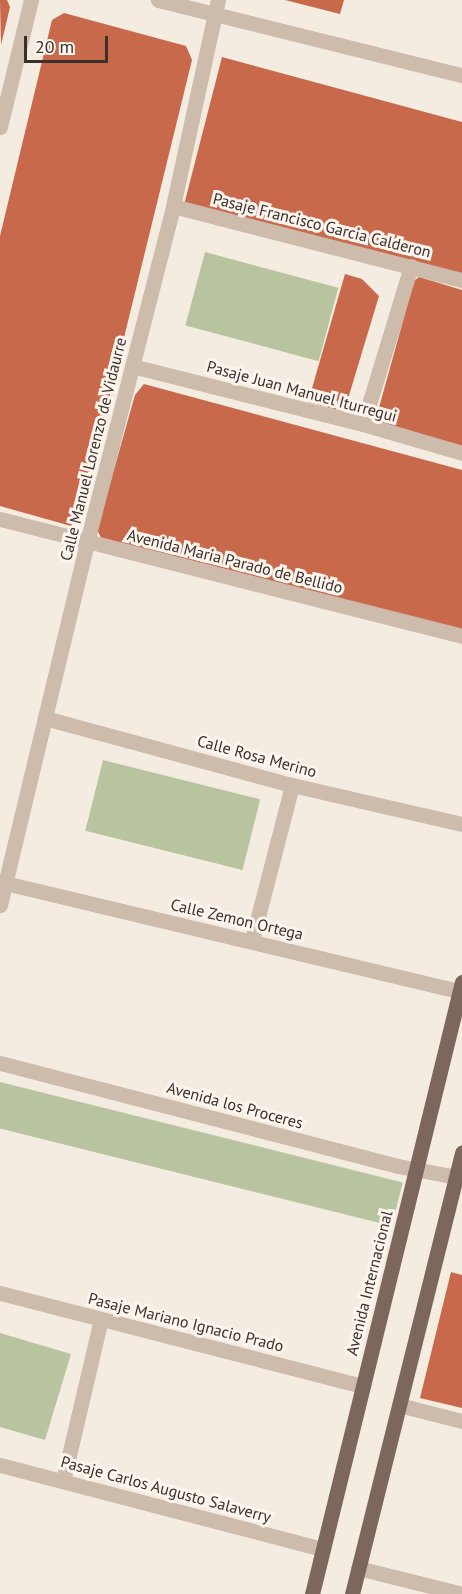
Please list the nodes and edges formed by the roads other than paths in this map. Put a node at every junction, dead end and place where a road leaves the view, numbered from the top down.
1 (31, 0) edge
2 (158, 0) edge
3 (216, 7) edge
4 (462, 75) edge
5 (0, 127) edge
6 (172, 206) junction
7 (411, 266) junction
8 (462, 279) edge
9 (132, 366) junction
10 (363, 424) junction
11 (462, 453) edge
12 (0, 519) edge
13 (87, 542) junction
14 (462, 636) edge
15 (45, 718) junction
16 (292, 785) junction
17 (462, 824) edge
18 (5, 883) junction
19 (0, 905) edge
20 (252, 940) junction
21 (461, 986) edge
22 (0, 1062) edge
23 (462, 1152) edge
24 (416, 1170) junction
25 (459, 1177) edge
26 (0, 1293) edge
27 (101, 1319) junction
28 (363, 1386) junction
29 (399, 1405) junction
30 (462, 1421) edge
31 (0, 1465) edge
32 (63, 1481) junction
33 (323, 1549) junction
34 (358, 1568) junction
35 (312, 1594) edge
36 (352, 1594) edge
37 (462, 1594) edge

1 - 5 street
2 - 3 street
3 - 4 street
3 - 6 street, Calle Manuel Lorenzo de Vidaurre
6 - 7 street, Pasaje Francisco Garcia Calderon
6 - 9 street, Calle Manuel Lorenzo de Vidaurre
7 - 8 street, Pasaje Francisco Garcia Calderon
7 - 10 street
9 - 10 street, Pasaje Juan Manuel Iturregui
9 - 13 street, Calle Manuel Lorenzo de Vidaurre
10 - 11 street, Pasaje Juan Manuel Iturregui
12 - 13 street, Avenida Maria Parado de Bellido
13 - 14 street, Avenida Maria Parado de Bellido
13 - 15 street, Calle Manuel Lorenzo de Vidaurre
15 - 16 street, Calle Rosa Merino
15 - 18 street, Calle Manuel Lorenzo de Vidaurre
16 - 17 street, Calle Rosa Merino
16 - 20 street
18 - 19 street, Calle Manuel Lorenzo de Vidaurre
18 - 20 street, Calle Zemon Ortega
20 - 21 street, Calle Zemon Ortega
21 - 24 main road, Avenida Internacional
22 - 24 street, Avenida los Proceres
23 - 25 main road
24 - 25 street, Avenida los Proceres
24 - 28 main road, Avenida Internacional
25 - 29 main road
26 - 27 street, Pasaje Mariano Ignacio Prado
27 - 28 street, Pasaje Mariano Ignacio Prado
27 - 32 street
28 - 33 main road, Avenida Internacional
29 - 30 street
29 - 34 main road
31 - 32 street, Pasaje Carlos Augusto Salaverry
32 - 33 street, Pasaje Carlos Augusto Salaverry
33 - 35 main road, Avenida Internacional
34 - 36 main road
34 - 37 street

